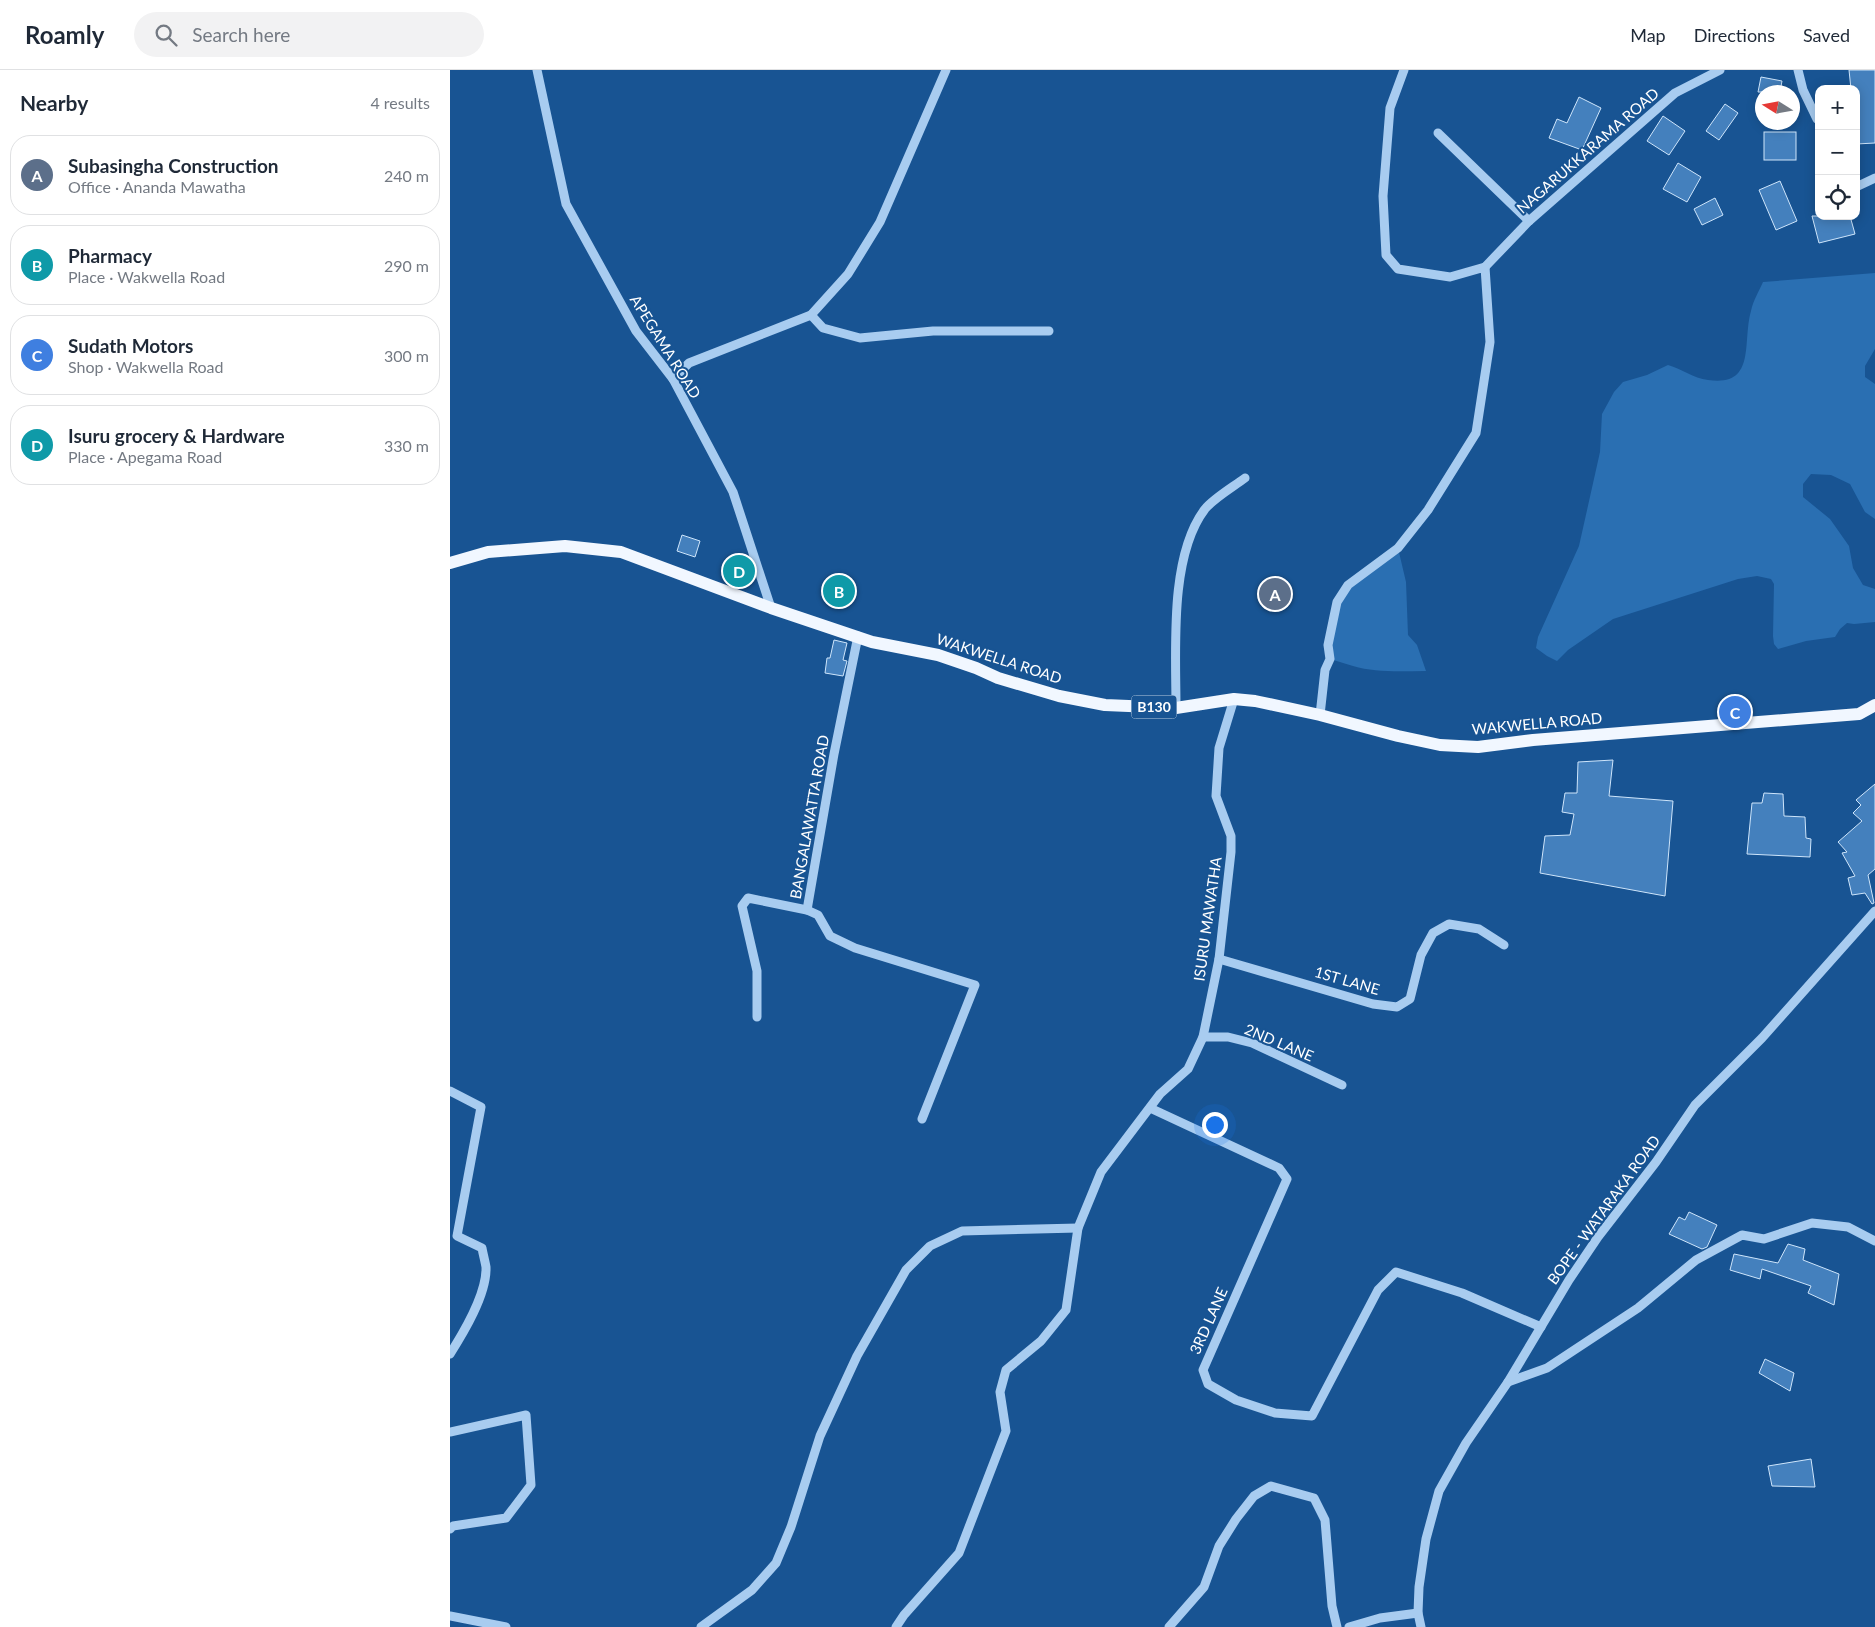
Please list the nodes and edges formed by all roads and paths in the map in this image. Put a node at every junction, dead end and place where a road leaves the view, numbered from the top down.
1 (537, 70) edge
2 (946, 70) edge
3 (1404, 70) edge
4 (1720, 70) edge
5 (1798, 70) edge
6 (1815, 115) edge
7 (1438, 133) dead end
8 (1875, 178) edge
9 (1860, 185) edge
10 (1529, 221) junction
11 (1485, 267) junction
12 (811, 315) junction
13 (1049, 331) dead end
14 (673, 379) junction
15 (1245, 478) dead end
16 (450, 562) edge
17 (771, 608) junction
18 (858, 636) junction
19 (1234, 699) junction
20 (1875, 704) edge
21 (1176, 708) junction
22 (1320, 715) junction
23 (807, 910) junction
24 (1875, 911) edge
25 (1504, 945) dead end
26 (1219, 959) junction
27 (757, 1017) dead end
28 (1203, 1037) junction
29 (1342, 1085) dead end
30 (450, 1091) edge
31 (1150, 1108) junction
32 (922, 1119) dead end
33 (1078, 1228) junction
34 (1875, 1241) edge
35 (1540, 1327) junction
36 (450, 1354) edge
37 (1508, 1382) junction
38 (450, 1432) edge
39 (450, 1529) edge
40 (1418, 1613) junction
41 (450, 1616) edge
42 (506, 1627) edge
43 (701, 1627) edge
44 (896, 1627) edge
45 (1169, 1627) edge
46 (1337, 1627) edge
47 (1350, 1627) edge
48 (1421, 1627) edge

1 - 14 street, APEGAMA ROAD
2 - 12 street
3 - 11 street
4 - 10 street, NAGARUKKARAMA ROAD
5 - 6 street
7 - 10 street
8 - 9 street
10 - 11 street, NAGARUKKARAMA ROAD
11 - 22 street
12 - 13 street
12 - 14 street
14 - 17 street, APEGAMA ROAD
15 - 21 street
16 - 17 main road, WAKWELLA ROAD / B130
17 - 18 main road, WAKWELLA ROAD / B130
18 - 21 main road, WAKWELLA ROAD / B130
18 - 23 street, BANGALAWATTA ROAD
19 - 21 main road, WAKWELLA ROAD / B130
19 - 22 main road, WAKWELLA ROAD / B130
19 - 26 street, ISURU MAWATHA
20 - 22 main road, WAKWELLA ROAD / B130
23 - 27 street
23 - 32 street, BANGALAWATTA ROAD
24 - 35 street, BOPE - WATARAKA ROAD
25 - 26 street, 1ST LANE
26 - 28 street, ISURU MAWATHA
28 - 29 street, 2ND LANE
28 - 31 street, ISURU MAWATHA
30 - 36 street
31 - 33 street, ISURU MAWATHA
31 - 35 street, 3RD LANE
33 - 43 street
33 - 44 street, ISURU MAWATHA
34 - 37 street
35 - 37 street, BOPE - WATARAKA ROAD
37 - 40 street, BOPE - WATARAKA ROAD
38 - 39 street
40 - 47 street
40 - 48 street, BOPE - WATARAKA ROAD
41 - 42 street
45 - 46 street

